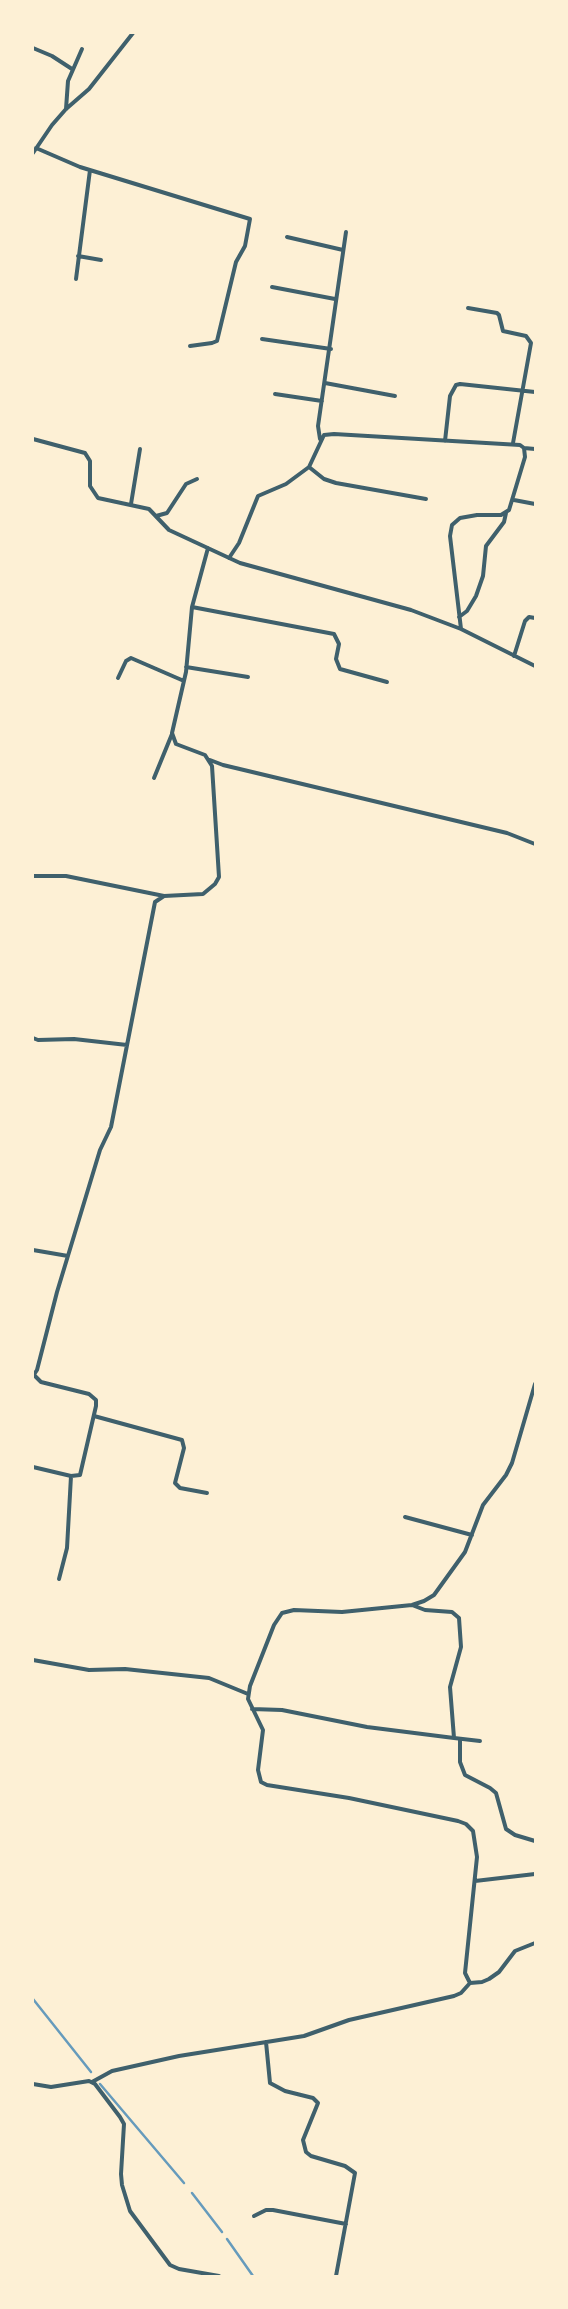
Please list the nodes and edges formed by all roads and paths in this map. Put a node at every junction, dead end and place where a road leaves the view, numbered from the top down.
1 (133, 33) edge
2 (33, 48) edge
3 (82, 49) dead end
4 (72, 69) junction
5 (66, 109) junction
6 (36, 148) junction
7 (33, 153) edge
8 (90, 170) junction
9 (346, 232) dead end
10 (287, 237) dead end
11 (343, 250) junction
12 (78, 256) junction
13 (101, 260) dead end
14 (76, 279) dead end
15 (272, 287) dead end
16 (335, 299) junction
17 (468, 308) dead end
18 (262, 339) dead end
19 (190, 346) dead end
20 (533, 348) edge
21 (331, 349) junction
22 (325, 383) junction
23 (523, 390) junction
24 (535, 392) edge
25 (275, 394) dead end
26 (396, 396) dead end
27 (322, 401) junction
28 (33, 439) edge
29 (320, 439) junction
30 (445, 441) junction
31 (513, 443) junction
32 (524, 448) junction
33 (140, 449) dead end
34 (535, 449) edge
35 (309, 467) junction
36 (197, 479) dead end
37 (426, 499) dead end
38 (514, 500) junction
39 (131, 504) junction
40 (535, 504) edge
41 (506, 513) junction
42 (156, 516) junction
43 (208, 548) junction
44 (229, 558) junction
45 (192, 607) junction
46 (459, 617) junction
47 (535, 618) edge
48 (461, 629) junction
49 (514, 656) junction
50 (535, 666) edge
51 (186, 667) junction
52 (248, 677) dead end
53 (118, 678) dead end
54 (184, 681) junction
55 (387, 682) dead end
56 (172, 733) junction
57 (210, 760) junction
58 (154, 778) dead end
59 (535, 844) edge
60 (33, 876) edge
61 (164, 896) junction
62 (33, 1038) edge
63 (127, 1045) junction
64 (33, 1250) edge
65 (68, 1256) junction
66 (34, 1376) edge
67 (535, 1384) edge
68 (94, 1416) junction
69 (33, 1467) edge
70 (71, 1476) junction
71 (207, 1493) dead end
72 (405, 1517) dead end
73 (472, 1535) junction
74 (59, 1579) dead end
75 (412, 1605) junction
76 (33, 1660) edge
77 (248, 1694) junction
78 (252, 1709) junction
79 (454, 1738) junction
80 (460, 1739) junction
81 (480, 1741) dead end
82 (535, 1841) edge
83 (535, 1874) edge
84 (475, 1881) junction
85 (535, 1943) edge
86 (470, 1983) junction
87 (266, 2042) junction
88 (92, 2082) junction
89 (33, 2084) edge
90 (254, 2216) dead end
91 (346, 2224) junction
92 (216, 2276) edge
93 (336, 2276) edge

1 - 5 street
2 - 4 street
3 - 4 street
4 - 5 street
5 - 6 street
6 - 7 street
6 - 8 street
8 - 12 street
8 - 19 street
9 - 11 street
10 - 11 street
11 - 16 street
12 - 13 street
12 - 14 street
15 - 16 street
16 - 21 street
17 - 20 street
18 - 21 street
20 - 23 street
21 - 22 street
22 - 26 street
22 - 27 street
23 - 24 street
23 - 30 street
23 - 31 street
25 - 27 street
27 - 29 street
28 - 39 street
29 - 30 street
29 - 35 street
30 - 31 street
31 - 32 street
32 - 34 street
32 - 38 street
33 - 39 street
35 - 37 street
35 - 44 street
36 - 42 street
38 - 40 street
38 - 41 street
39 - 42 street
41 - 46 street
41 - 46 street
42 - 43 street
43 - 44 street
43 - 45 street
44 - 48 street
45 - 51 street
45 - 55 street
46 - 48 street
47 - 49 street
48 - 49 street
49 - 50 street
51 - 52 street
51 - 54 street
53 - 54 street
54 - 56 street
56 - 57 street
56 - 58 street
57 - 59 street
57 - 61 street
60 - 61 street
61 - 63 street
62 - 63 street
63 - 65 street
64 - 65 street
65 - 66 street
66 - 68 street
67 - 73 street
68 - 70 street
68 - 71 street
69 - 70 street
70 - 74 street
72 - 73 street
73 - 75 street
75 - 77 street
75 - 79 street
76 - 77 street
77 - 78 street
78 - 79 street
78 - 84 street
79 - 80 street
80 - 81 street
80 - 82 street
83 - 84 street
84 - 86 street
85 - 86 street
86 - 87 street
87 - 88 street
87 - 91 street
88 - 89 street
88 - 92 street
90 - 91 street
91 - 93 street

